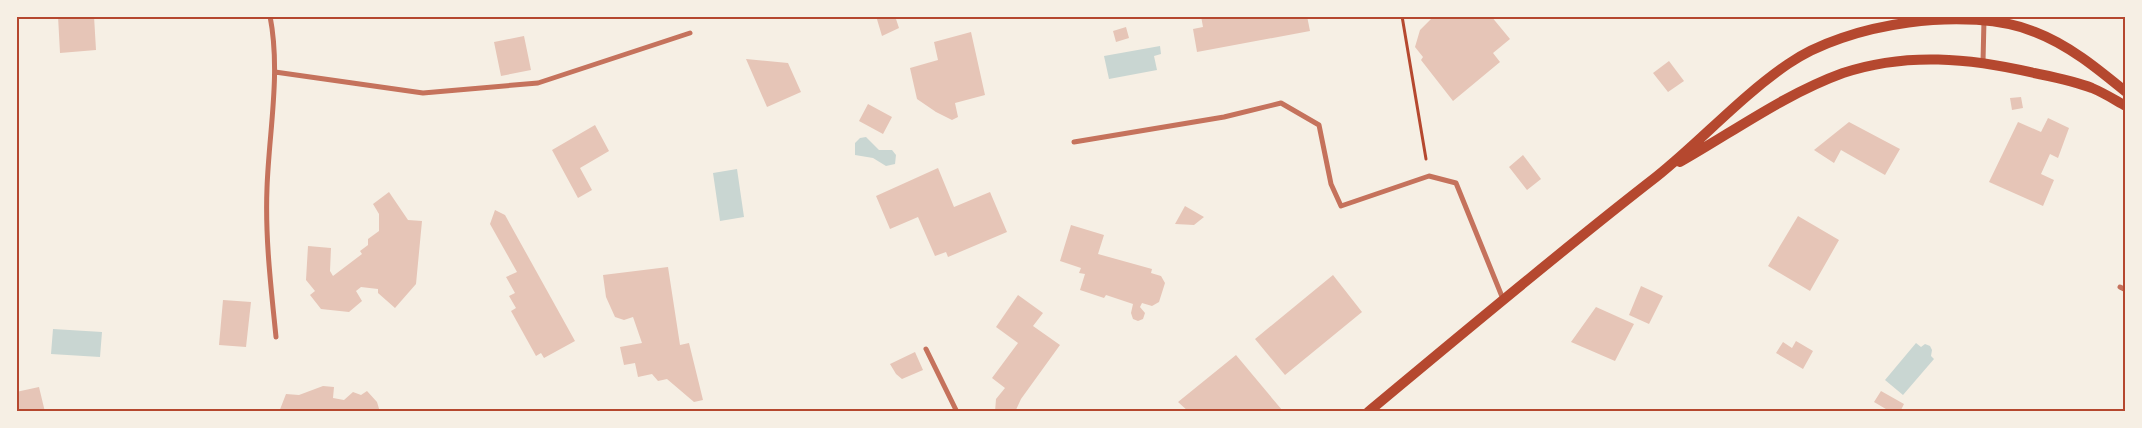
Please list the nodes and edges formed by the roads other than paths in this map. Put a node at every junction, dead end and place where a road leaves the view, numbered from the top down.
1 (270, 16) edge
2 (1984, 18) edge
3 (690, 33) dead end
4 (1983, 62) junction
5 (276, 72) junction
6 (2126, 92) edge
7 (2126, 106) edge
8 (1074, 142) dead end
9 (1666, 169) junction
10 (2120, 287) dead end
11 (2126, 290) edge
12 (1503, 299) junction
13 (276, 337) dead end
14 (926, 349) dead end
15 (957, 412) edge
16 (1368, 412) edge

1 - 5 street
2 - 4 street
2 - 6 main road
2 - 9 main road
3 - 5 street
4 - 7 main road
4 - 9 main road
5 - 13 street
8 - 12 street
9 - 12 main road
10 - 11 street
12 - 16 main road
14 - 15 street

